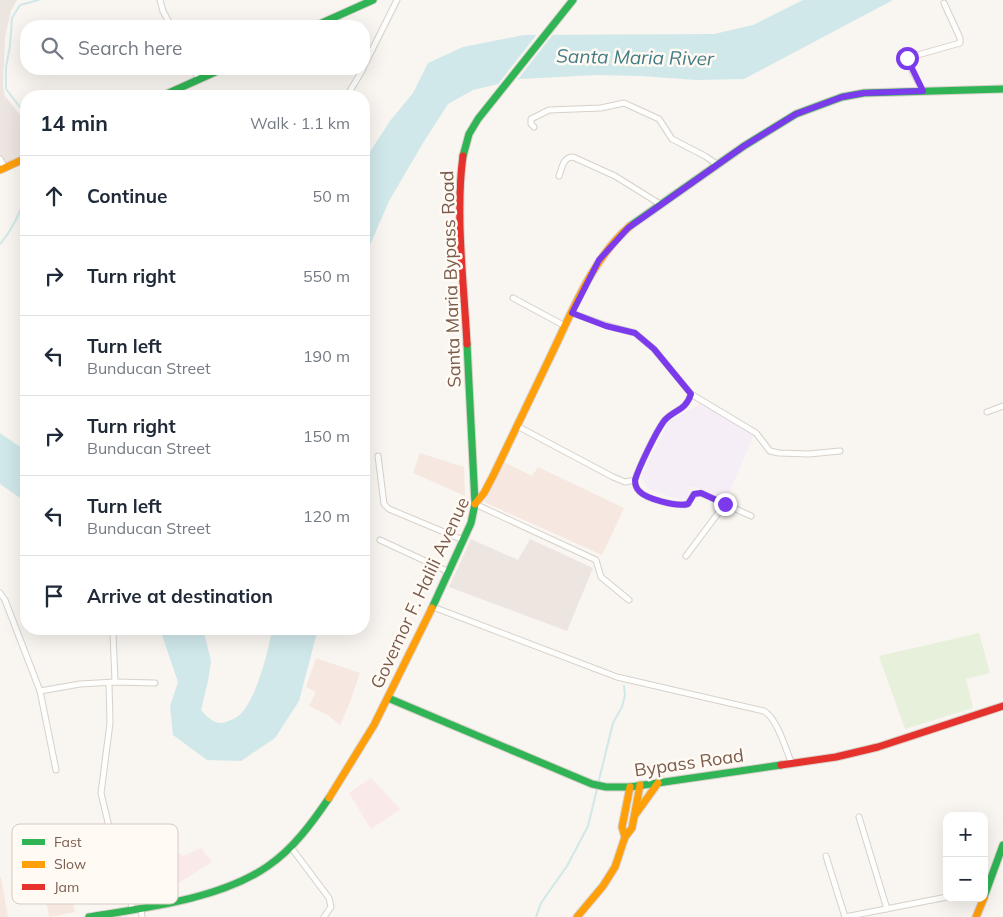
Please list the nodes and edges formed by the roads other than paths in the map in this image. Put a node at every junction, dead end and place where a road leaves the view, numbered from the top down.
1 (160, 0) edge
2 (372, 0) edge
3 (397, 0) edge
4 (573, 0) edge
5 (944, 3) dead end
6 (168, 20) edge
7 (328, 20) edge
8 (370, 54) edge
9 (197, 75) edge
10 (208, 75) edge
11 (359, 75) edge
12 (199, 79) junction
13 (1003, 89) edge
14 (175, 90) edge
15 (350, 90) edge
16 (923, 91) junction
17 (534, 127) dead end
18 (0, 159) edge
19 (20, 161) edge
20 (718, 165) junction
21 (2, 169) edge
22 (559, 176) dead end
23 (660, 204) junction
24 (513, 298) dead end
25 (572, 313) junction
26 (564, 326) junction
27 (691, 394) junction
28 (1003, 406) edge
29 (987, 412) dead end
30 (517, 426) junction
31 (840, 451) dead end
32 (378, 456) dead end
33 (635, 480) junction
34 (475, 504) junction
35 (725, 504) junction
36 (751, 516) dead end
37 (380, 540) dead end
38 (463, 540) junction
39 (686, 556) dead end
40 (448, 572) junction
41 (0, 593) edge
42 (629, 600) dead end
43 (433, 607) junction
44 (113, 635) edge
45 (115, 682) junction
46 (156, 683) dead end
47 (109, 684) junction
48 (40, 691) junction
49 (388, 698) junction
50 (1003, 706) edge
51 (792, 764) junction
52 (56, 770) dead end
53 (658, 782) junction
54 (640, 785) junction
55 (630, 787) junction
56 (635, 815) junction
57 (859, 817) dead end
58 (108, 824) edge
59 (624, 837) junction
60 (290, 846) junction
61 (1003, 846) edge
62 (826, 856) dead end
63 (988, 884) edge
64 (943, 898) edge
65 (178, 899) edge
66 (982, 902) edge
67 (131, 904) edge
68 (158, 904) edge
69 (141, 908) junction
70 (887, 908) junction
71 (133, 910) junction
72 (89, 917) edge
73 (142, 917) edge
74 (324, 917) edge
75 (577, 917) edge
76 (976, 917) edge

1 - 6 street
2 - 7 main road
3 - 8 street
4 - 34 main road, Santa Maria Bypass Road
5 - 16 street
9 - 12 street
10 - 12 main road
11 - 15 street
12 - 14 main road
13 - 16 main road, Governor F. Halili Avenue
16 - 20 main road, Governor F. Halili Avenue
17 - 20 street
18 - 21 street
19 - 21 main road
20 - 23 main road, Governor F. Halili Avenue
22 - 23 street
23 - 25 main road, Governor F. Halili Avenue
24 - 26 street
25 - 26 main road, Governor F. Halili Avenue
25 - 27 street
26 - 30 main road, Governor F. Halili Avenue
27 - 31 street
27 - 33 street
28 - 29 street
30 - 33 street
30 - 34 main road, Governor F. Halili Avenue
32 - 38 street
33 - 35 street
34 - 38 main road, Governor F. Halili Avenue
34 - 42 street
35 - 36 street
35 - 39 street
37 - 40 street
38 - 40 main road, Governor F. Halili Avenue
40 - 43 main road, Governor F. Halili Avenue
41 - 48 street
43 - 49 main road, Governor F. Halili Avenue
43 - 51 street
44 - 45 street
45 - 46 street
45 - 47 street
47 - 48 street
47 - 58 street
48 - 52 street
49 - 55 main road, Bypass Road
49 - 60 main road, Governor F. Halili Avenue
50 - 51 main road, Bypass Road
51 - 53 main road, Bypass Road
53 - 54 main road, Bypass Road
53 - 56 main road
54 - 55 main road, Bypass Road
54 - 56 main road
55 - 59 main road
56 - 59 main road
57 - 70 street
59 - 75 main road
60 - 65 main road, Governor F. Halili Avenue
60 - 74 street
61 - 63 main road
62 - 70 street
64 - 70 street
66 - 76 main road
67 - 71 street
68 - 69 main road, Governor F. Halili Avenue
69 - 71 main road, Governor F. Halili Avenue
69 - 73 street
71 - 72 main road, Governor F. Halili Avenue

